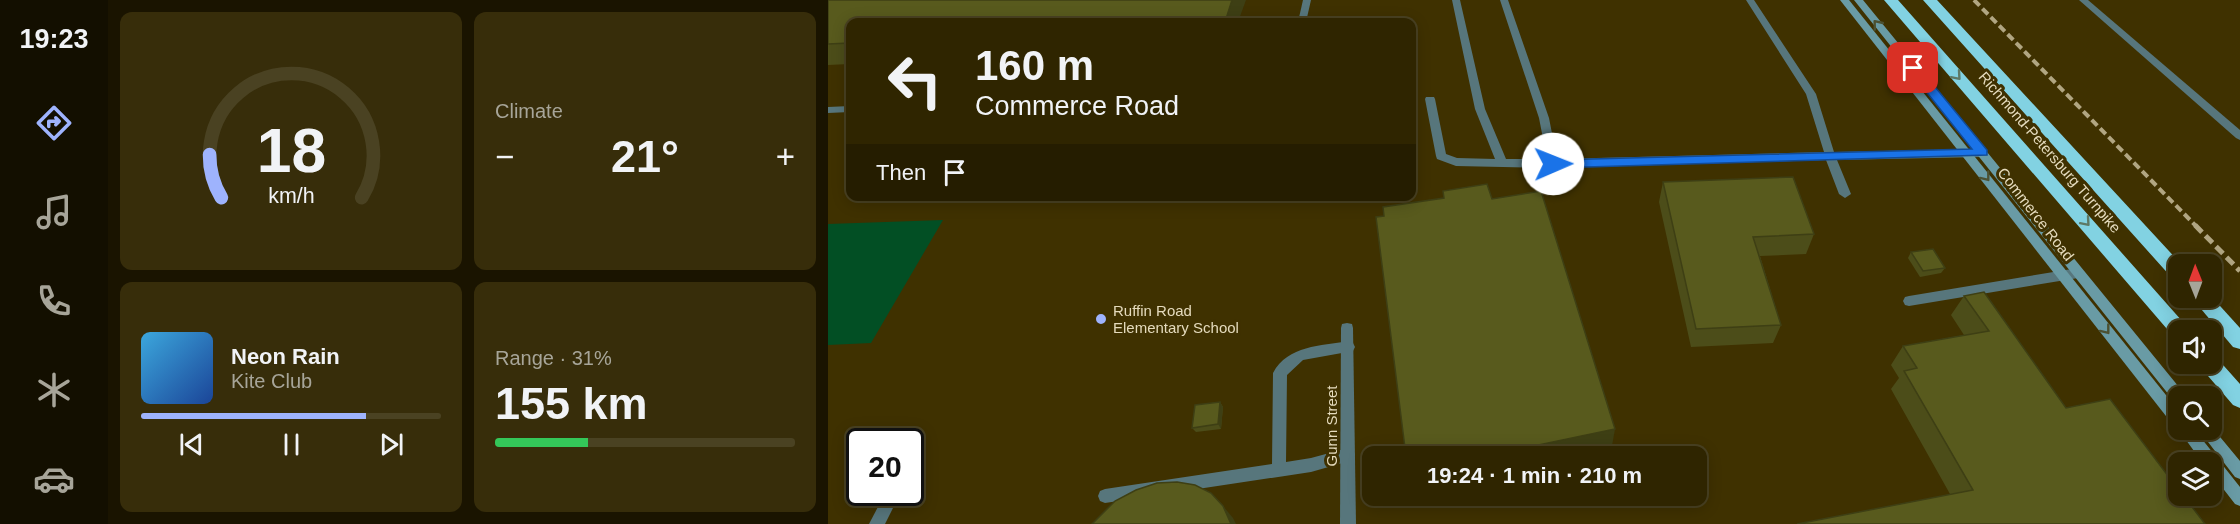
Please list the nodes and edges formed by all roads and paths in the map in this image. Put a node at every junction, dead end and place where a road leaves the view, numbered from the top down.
1 (1307, 0) edge
2 (1456, 0) edge
3 (1504, 0) edge
4 (1750, 0) edge
5 (1844, 0) edge
6 (1858, 0) edge
7 (1891, 0) edge
8 (1930, 0) edge
9 (2083, 0) edge
10 (1303, 18) edge
11 (1430, 99) dead end
12 (828, 110) edge
13 (846, 110) edge
14 (2240, 136) edge
15 (1967, 153) junction
16 (1982, 153) junction
17 (1830, 156) junction
18 (1502, 162) junction
19 (1553, 164) junction
20 (1845, 194) dead end
21 (2168, 262) edge
22 (2078, 273) junction
23 (2063, 275) junction
24 (1909, 301) dead end
25 (2210, 308) edge
26 (2171, 320) edge
27 (1347, 328) dead end
28 (2240, 341) edge
29 (1347, 347) junction
30 (2218, 374) edge
31 (2170, 386) edge
32 (2240, 399) edge
33 (2168, 408) edge
34 (2194, 440) edge
35 (2214, 440) edge
36 (2203, 452) edge
37 (1348, 455) junction
38 (1279, 470) junction
39 (2240, 472) edge
40 (2222, 476) edge
41 (1106, 496) dead end
42 (2240, 499) edge
43 (885, 508) dead end
44 (877, 524) edge
45 (1348, 524) edge

1 - 10 street
2 - 18 street
3 - 19 street
4 - 17 street
5 - 15 main road, Commerce Road
16 -> 6 main road, Commerce Road
7 -> 26 highway, Richmond-Petersburg Turnpike
8 - 21 highway, Richmond-Petersburg Turnpike
9 - 14 street
11 - 18 street
12 - 13 street
15 - 16 street
15 - 17 street
15 -> 23 main road, Commerce Road
16 - 22 main road, Commerce Road
17 - 19 street
17 - 20 street
18 - 19 street
22 - 23 street
22 - 31 main road, Commerce Road
23 - 24 street
23 -> 33 main road, Commerce Road
25 - 28 highway
27 - 29 street, Gunn Street
29 - 37 street, Gunn Street
29 - 38 street
30 - 32 highway
34 - 36 main road
35 - 39 main road
37 - 38 street
37 - 45 street, Gunn Street
38 - 41 street
40 - 42 main road
43 - 44 street

